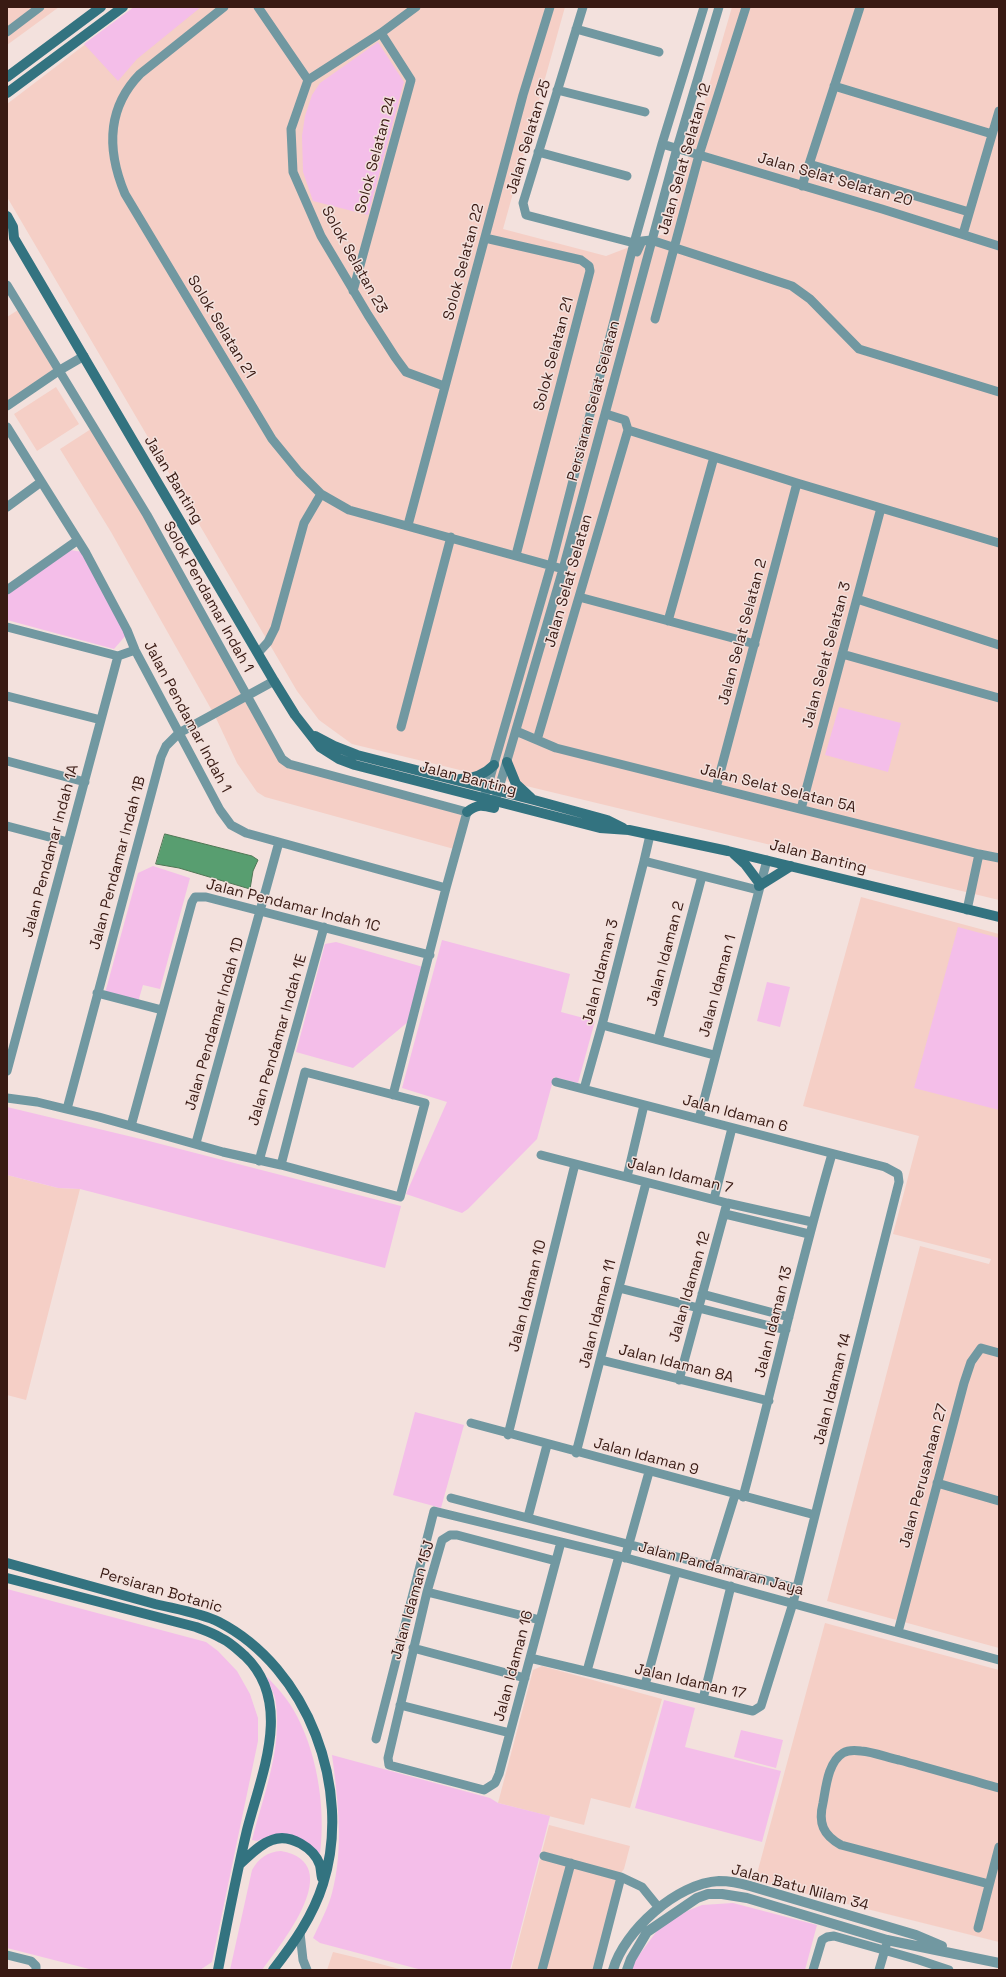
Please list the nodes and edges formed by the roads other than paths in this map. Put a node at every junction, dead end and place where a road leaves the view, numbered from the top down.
1 (40, 7) edge
2 (101, 7) edge
3 (122, 7) edge
4 (224, 7) edge
5 (258, 7) edge
6 (416, 7) edge
7 (550, 7) edge
8 (583, 7) edge
9 (704, 7) edge
10 (719, 7) edge
11 (746, 7) edge
12 (860, 7) edge
13 (576, 29) junction
14 (7, 32) edge
15 (381, 33) junction
16 (659, 52) dead end
17 (7, 77) edge
18 (308, 80) junction
19 (834, 86) junction
20 (557, 90) junction
21 (7, 93) edge
22 (999, 111) edge
23 (645, 112) dead end
24 (992, 134) junction
25 (662, 144) junction
26 (677, 148) junction
27 (538, 152) junction
28 (699, 155) junction
29 (809, 164) junction
30 (627, 176) dead end
31 (802, 186) junction
32 (969, 212) junction
33 (7, 216) edge
34 (963, 234) junction
35 (10, 236) edge
36 (485, 238) junction
37 (651, 240) junction
38 (634, 243) junction
39 (999, 246) edge
40 (674, 248) junction
41 (626, 276) junction
42 (7, 285) edge
43 (353, 291) junction
44 (655, 320) dead end
45 (84, 356) junction
46 (60, 370) junction
47 (444, 386) junction
48 (999, 392) edge
49 (7, 406) edge
50 (606, 414) junction
51 (7, 428) edge
52 (628, 430) junction
53 (714, 457) junction
54 (41, 482) junction
55 (797, 483) junction
56 (321, 494) junction
57 (7, 507) edge
58 (881, 508) junction
59 (408, 525) junction
60 (451, 537) junction
61 (78, 540) junction
62 (999, 543) edge
63 (516, 555) junction
64 (551, 566) junction
65 (563, 569) junction
66 (7, 590) edge
67 (579, 597) junction
68 (857, 599) junction
69 (668, 621) junction
70 (7, 627) edge
71 (755, 644) junction
72 (999, 645) edge
73 (135, 650) junction
74 (258, 652) junction
75 (842, 654) junction
76 (118, 656) junction
77 (274, 681) junction
78 (7, 696) edge
79 (247, 696) junction
80 (999, 698) edge
81 (101, 720) junction
82 (402, 727) dead end
83 (516, 731) junction
84 (179, 733) junction
85 (311, 734) junction
86 (537, 740) junction
87 (7, 761) edge
88 (507, 762) junction
89 (494, 765) junction
90 (450, 779) junction
91 (84, 782) junction
92 (716, 788) junction
93 (486, 793) junction
94 (497, 796) junction
95 (534, 800) junction
96 (801, 809) junction
97 (532, 811) junction
98 (467, 812) junction
99 (7, 826) edge
100 (629, 830) junction
101 (650, 835) junction
102 (68, 842) junction
103 (279, 842) junction
104 (728, 851) junction
105 (979, 854) junction
106 (999, 858) edge
107 (767, 860) junction
108 (644, 862) junction
109 (791, 866) junction
110 (702, 876) junction
111 (759, 887) junction
112 (446, 888) junction
113 (966, 910) junction
114 (260, 911) junction
115 (999, 917) edge
116 (324, 928) junction
117 (430, 955) junction
118 (98, 993) junction
119 (162, 1010) junction
120 (602, 1025) junction
121 (658, 1040) junction
122 (714, 1054) junction
123 (7, 1071) edge
124 (556, 1082) dead end
125 (584, 1089) junction
126 (394, 1095) junction
127 (7, 1098) edge
128 (644, 1105) junction
129 (67, 1110) junction
130 (699, 1119) junction
131 (131, 1126) junction
132 (732, 1128) junction
133 (196, 1143) junction
134 (832, 1154) junction
135 (541, 1155) dead end
136 (259, 1161) junction
137 (575, 1164) junction
138 (281, 1165) junction
139 (627, 1177) junction
140 (899, 1182) joint
141 (646, 1183) junction
142 (714, 1199) junction
143 (727, 1203) junction
144 (725, 1214) junction
145 (812, 1222) junction
146 (809, 1234) junction
147 (619, 1288) junction
148 (702, 1294) junction
149 (698, 1308) junction
150 (789, 1316) junction
151 (786, 1330) junction
152 (999, 1353) edge
153 (601, 1360) junction
154 (678, 1380) junction
155 (769, 1401) junction
156 (471, 1423) dead end
157 (508, 1434) junction
158 (547, 1445) junction
159 (576, 1453) junction
160 (649, 1472) junction
161 (937, 1483) junction
162 (739, 1496) junction
163 (451, 1498) dead end
164 (999, 1501) edge
165 (815, 1515) junction
166 (528, 1517) junction
167 (561, 1542) junction
168 (630, 1543) junction
169 (622, 1557) junction
170 (556, 1561) junction
171 (7, 1564) edge
172 (713, 1566) junction
173 (676, 1572) junction
174 (7, 1578) edge
175 (731, 1586) junction
176 (796, 1588) junction
177 (427, 1592) junction
178 (793, 1603) junction
179 (540, 1620) junction
180 (898, 1632) junction
181 (414, 1648) junction
182 (530, 1658) junction
183 (999, 1660) edge
184 (587, 1671) junction
185 (525, 1678) junction
186 (645, 1685) junction
187 (703, 1699) junction
188 (400, 1706) junction
189 (510, 1733) junction
190 (376, 1739) dead end
191 (999, 1788) edge
192 (484, 1790) joint
193 (999, 1847) edge
194 (544, 1856) dead end
195 (571, 1863) junction
196 (240, 1864) junction
197 (622, 1876) junction
198 (323, 1883) junction
199 (989, 1884) junction
200 (682, 1907) junction
201 (659, 1908) junction
202 (852, 1917) junction
203 (978, 1928) dead end
204 (647, 1932) junction
205 (300, 1934) junction
206 (916, 1935) junction
207 (887, 1940) junction
208 (884, 1952) junction
209 (7, 1955) edge
210 (966, 1955) junction
211 (999, 1963) edge
212 (36, 1970) edge
213 (218, 1970) edge
214 (273, 1970) edge
215 (307, 1970) edge
216 (542, 1970) edge
217 (597, 1970) edge
218 (613, 1970) edge
219 (627, 1970) edge
220 (813, 1970) edge
221 (879, 1970) edge
222 (949, 1970) edge

1 - 14 street
2 - 17 main road
3 - 21 main road
4 - 56 street, Solok Selatan 21
5 - 18 street
6 - 15 street
7 - 36 street, Solok Selatan 22
8 - 13 street, Jalan Selatan 25
9 - 25 street, Persiaran Selat Selatan
10 - 26 street, Persiaran Selat Selatan
11 - 28 street, Jalan Selat Selatan 12
12 - 19 street
13 - 16 street
13 - 20 street, Jalan Selatan 25
15 - 18 street
15 - 43 street, Solok Selatan 24
18 - 43 street, Solok Selatan 23
19 - 24 street
19 - 29 street
20 - 23 street
20 - 27 street, Jalan Selatan 25
22 - 24 street
24 - 32 street
25 - 26 street, Jalan Selat Selatan 20
25 - 38 street, Persiaran Selat Selatan
26 - 28 street, Jalan Selat Selatan 20
26 - 37 street, Persiaran Selat Selatan
27 - 30 street
27 - 38 street, Jalan Selatan 25
28 - 31 street, Jalan Selat Selatan 20
28 - 40 street, Jalan Selat Selatan 12
29 - 31 street
29 - 32 street
31 - 34 street, Jalan Selat Selatan 20
32 - 34 street
33 - 35 main road, Jalan Banting
34 - 39 street, Jalan Selat Selatan 20
35 - 45 main road, Jalan Banting
36 - 47 street, Solok Selatan 22
36 - 63 street, Solok Selatan 21
37 - 40 street
37 - 41 street
37 - 50 street, Persiaran Selat Selatan
38 - 41 street, Persiaran Selat Selatan
40 - 44 street, Jalan Selat Selatan 12
40 - 48 street
41 - 64 street, Persiaran Selat Selatan
42 - 46 street, Solok Pendamar Indah 1
43 - 47 street, Solok Selatan 23
45 - 46 street
45 - 74 main road, Jalan Banting
46 - 49 street
46 - 79 street, Solok Pendamar Indah 1
47 - 59 street, Solok Selatan 22
50 - 52 street
50 - 65 street, Persiaran Selat Selatan
51 - 54 street, Jalan Pendamar Indah 1
52 - 53 street
52 - 67 street, Jalan Selat Selatan
53 - 55 street
53 - 69 street
54 - 57 street
54 - 61 street, Jalan Pendamar Indah 1
55 - 58 street
55 - 71 street, Jalan Selat Selatan 2
56 - 59 street, Solok Selatan 21
56 - 74 street
58 - 62 street
58 - 68 street, Jalan Selat Selatan 3
59 - 60 street, Solok Selatan 21
60 - 63 street, Solok Selatan 21
60 - 82 street
61 - 66 street
61 - 73 street, Jalan Pendamar Indah 1
63 - 64 street, Solok Selatan 21
64 - 65 street, Solok Selatan 21
64 - 89 street, Persiaran Selat Selatan
65 - 83 street, Persiaran Selat Selatan
67 - 69 street
67 - 86 street, Jalan Selat Selatan
68 - 72 street
68 - 75 street, Jalan Selat Selatan 3
69 - 71 street
70 - 76 street
71 - 92 street, Jalan Selat Selatan 2
73 - 76 street
73 - 84 street, Jalan Pendamar Indah 1
74 - 77 main road, Jalan Banting
75 - 80 street
75 - 96 street, Jalan Selat Selatan 3
76 - 81 street, Jalan Pendamar Indah 1A
77 - 79 street, Jalan Pendamar Indah 1B
77 - 85 main road, Jalan Banting
78 - 81 street
79 - 84 street, Jalan Pendamar Indah 1B
79 - 98 street, Solok Pendamar Indah 1
81 - 91 street, Jalan Pendamar Indah 1A
83 - 86 street, Jalan Selat Selatan 5A
83 - 88 street, Persiaran Selat Selatan
84 - 103 street, Jalan Pendamar Indah 1
84 - 118 street, Jalan Pendamar Indah 1B
85 - 90 main road, Jalan Banting
85 - 93 main road, Jalan Banting
86 - 92 street, Jalan Selat Selatan 5A
87 - 91 street
88 - 94 street, Persiaran Selat Selatan
88 - 95 main road
89 - 90 main road
89 - 93 street, Persiaran Selat Selatan
90 - 93 main road, Jalan Banting
91 - 102 street, Jalan Pendamar Indah 1A
92 - 96 street, Jalan Selat Selatan 5A
93 - 94 main road, Jalan Banting
94 - 95 main road, Jalan Banting
94 - 97 main road, Jalan Banting
95 - 100 main road, Jalan Banting
96 - 105 street, Jalan Selat Selatan 5A
97 - 98 main road
97 - 100 main road, Jalan Banting
98 - 112 street
99 - 102 street
100 - 101 main road, Jalan Banting
101 - 104 main road, Jalan Banting
101 - 108 street, Jalan Idaman 3
102 - 123 street, Jalan Pendamar Indah 1A
103 - 112 street, Jalan Pendamar Indah 1
103 - 114 street, Jalan Pendamar Indah 1D
104 - 107 main road, Jalan Banting
104 - 111 main road
105 - 106 street, Jalan Selat Selatan 5A
105 - 113 street
107 - 109 main road, Jalan Banting
107 - 111 street, Jalan Idaman 1
108 - 110 street
108 - 120 street, Jalan Idaman 3
109 - 111 main road
109 - 113 main road, Jalan Banting
110 - 111 street
110 - 121 street, Jalan Idaman 2
111 - 122 street, Jalan Idaman 1
112 - 117 street
113 - 115 main road, Jalan Banting
114 - 116 street, Jalan Pendamar Indah 1C
114 - 119 street, Jalan Pendamar Indah 1C
114 - 133 street, Jalan Pendamar Indah 1D
116 - 117 street, Jalan Pendamar Indah 1C
116 - 136 street, Jalan Pendamar Indah 1E
117 - 126 street
118 - 119 street
118 - 129 street, Jalan Pendamar Indah 1B
119 - 131 street, Jalan Pendamar Indah 1C
120 - 121 street
120 - 125 street, Jalan Idaman 3
121 - 122 street
122 - 130 street, Jalan Idaman 1
124 - 125 street, Jalan Idaman 6
125 - 128 street, Jalan Idaman 6
126 - 138 street
126 - 138 street
127 - 129 street
128 - 130 street, Jalan Idaman 6
128 - 139 street
129 - 131 street
130 - 132 street, Jalan Idaman 6
131 - 133 street
132 - 134 street, Jalan Idaman 6
132 - 142 street
133 - 136 street
134 - 140 street, Jalan Idaman 6
134 - 145 street, Jalan Idaman 13
135 - 137 street, Jalan Idaman 7
136 - 138 street
137 - 139 street, Jalan Idaman 7
137 - 157 street, Jalan Idaman 10
139 - 141 street, Jalan Idaman 7
140 - 165 street, Jalan Idaman 14
141 - 142 street, Jalan Idaman 7
141 - 147 street, Jalan Idaman 11
142 - 143 street, Jalan Idaman 7
143 - 144 street, Jalan Idaman 12
143 - 145 street, Jalan Idaman 7
144 - 146 street, Jalan Idaman 7
144 - 148 street, Jalan Idaman 12
145 - 146 street, Jalan Idaman 13
146 - 150 street, Jalan Idaman 13
147 - 149 street
147 - 153 street, Jalan Idaman 11
148 - 149 street, Jalan Idaman 12
148 - 150 street
149 - 151 street
149 - 154 street, Jalan Idaman 12
150 - 151 street, Jalan Idaman 13
151 - 155 street, Jalan Idaman 13
152 - 161 street, Jalan Perusahaan 27
153 - 154 street, Jalan Idaman 8A
153 - 159 street, Jalan Idaman 11
154 - 155 street, Jalan Idaman 8A
155 - 162 street, Jalan Idaman 13
156 - 157 street, Jalan Idaman 9
157 - 158 street, Jalan Idaman 9
158 - 159 street, Jalan Idaman 9
158 - 166 street
159 - 160 street, Jalan Idaman 9
160 - 162 street, Jalan Idaman 9
160 - 168 street
161 - 164 street
161 - 180 street, Jalan Perusahaan 27
162 - 165 street, Jalan Idaman 9
162 - 172 street, Jalan Idaman 13
163 - 166 street, Jalan Pandamaran Jaya
165 - 176 street, Jalan Idaman 14
166 - 168 street, Jalan Pandamaran Jaya
167 - 169 street, Jalan Pandamaran Jaya
167 - 170 street, Jalan Idaman 16
167 - 190 street, Jalan Pandamaran Jaya
168 - 169 street
168 - 172 street, Jalan Pandamaran Jaya
169 - 173 street, Jalan Pandamaran Jaya
169 - 184 street
170 - 177 street, Jalan Idaman 15J
170 - 179 street, Jalan Idaman 16
171 - 198 main road, Persiaran Botanic
172 - 176 street, Jalan Pandamaran Jaya
173 - 175 street, Jalan Pandamaran Jaya
173 - 186 street
174 - 196 main road, Persiaran Botanic
175 - 178 street, Jalan Pandamaran Jaya
175 - 187 street
176 - 178 street, Jalan Idaman 14
177 - 179 street
177 - 181 street, Jalan Idaman 15J
178 - 180 street, Jalan Pandamaran Jaya
178 - 187 street, Jalan Idaman 17
179 - 182 street, Jalan Idaman 16
180 - 183 street, Jalan Pandamaran Jaya
181 - 185 street
181 - 188 street, Jalan Idaman 15J
182 - 184 street, Jalan Idaman 17
182 - 185 street, Jalan Idaman 16
184 - 186 street, Jalan Idaman 17
185 - 189 street, Jalan Idaman 16
186 - 187 street, Jalan Idaman 17
188 - 189 street
188 - 192 street, Jalan Idaman 15J
189 - 192 street, Jalan Idaman 16
191 - 199 street
193 - 199 street
194 - 195 street
195 - 197 street
195 - 216 street
196 - 198 main road
196 - 213 main road, Persiaran Botanic
197 - 201 street
197 - 217 street
198 - 205 main road, Persiaran Botanic
199 - 203 street
200 - 201 street
200 - 204 street, Jalan Batu Nilam 34
200 - 207 street, Jalan Batu Nilam 34
201 - 202 street, Jalan Batu Nilam 34
201 - 204 street
201 - 218 street, Jalan Batu Nilam 34
202 - 206 street, Jalan Batu Nilam 34
202 - 207 street
204 - 219 street, Jalan Batu Nilam 34
205 - 214 main road, Persiaran Botanic
205 - 215 street
206 - 207 street
206 - 210 street, Jalan Batu Nilam 34
207 - 208 street
207 - 210 street, Jalan Batu Nilam 34
208 - 220 street
208 - 221 street
208 - 222 street
209 - 212 street
210 - 211 street, Jalan Batu Nilam 34

